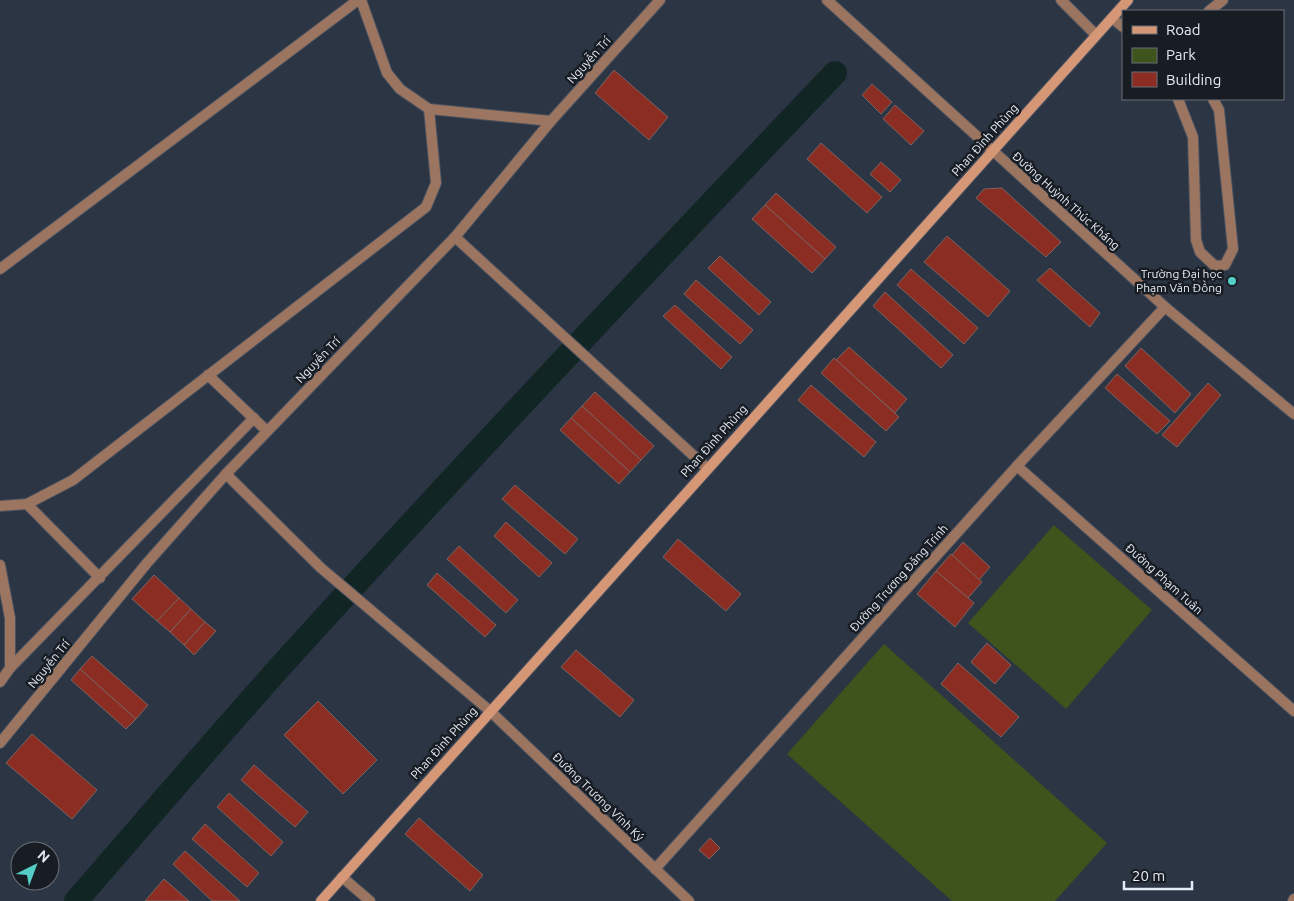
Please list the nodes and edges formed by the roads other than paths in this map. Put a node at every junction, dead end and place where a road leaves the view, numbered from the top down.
1 (359, 0) edge
2 (660, 0) edge
3 (827, 0) edge
4 (1062, 0) edge
5 (1128, 0) edge
6 (1223, 0) edge
7 (1210, 10) edge
8 (1112, 18) junction
9 (1122, 25) edge
10 (1096, 35) junction
11 (1178, 100) edge
12 (1213, 100) edge
13 (429, 109) junction
14 (551, 121) junction
15 (992, 150) junction
16 (454, 236) junction
17 (0, 268) edge
18 (1165, 307) junction
19 (208, 375) junction
20 (1294, 414) edge
21 (254, 418) junction
22 (267, 431) junction
23 (1017, 466) junction
24 (707, 468) junction
25 (226, 474) junction
26 (27, 504) junction
27 (0, 506) edge
28 (0, 565) edge
29 (100, 578) junction
30 (10, 668) junction
31 (0, 682) edge
32 (490, 711) junction
33 (1294, 711) edge
34 (0, 743) edge
35 (655, 869) junction
36 (342, 877) junction
37 (321, 901) edge
38 (370, 901) edge
39 (689, 901) edge

1 - 13 street
1 - 17 street
2 - 14 street, Nguyễn Trí
3 - 15 street, Đường Huỳnh Thúc Kháng
4 - 10 street
5 - 8 street, Phan Đình Phùng
6 - 7 street
8 - 9 street
8 - 10 street, Phan Đình Phùng
10 - 15 street, Phan Đình Phùng
11 - 12 street
13 - 14 street
13 - 19 street
14 - 16 street, Nguyễn Trí
15 - 18 street, Đường Huỳnh Thúc Kháng
15 - 24 street, Phan Đình Phùng
16 - 22 street, Nguyễn Trí
16 - 24 street
18 - 20 street, Đường Huỳnh Thúc Kháng
18 - 23 street, Đường Trương Đăng Trinh
19 - 21 street
19 - 26 street
21 - 22 street
21 - 29 street
22 - 25 street, Nguyễn Trí
23 - 33 street, Đường Phạm Tuân
23 - 35 street, Đường Trương Đăng Trinh
24 - 32 street, Phan Đình Phùng
25 - 32 street, Đường Trương Vĩnh Ký
25 - 34 street, Nguyễn Trí
26 - 27 street
26 - 29 street
28 - 30 street
29 - 30 street
30 - 31 street
32 - 35 street, Đường Trương Vĩnh Ký
32 - 36 street, Phan Đình Phùng
35 - 39 street, Đường Trương Vĩnh Ký
36 - 37 street, Phan Đình Phùng
36 - 38 street

